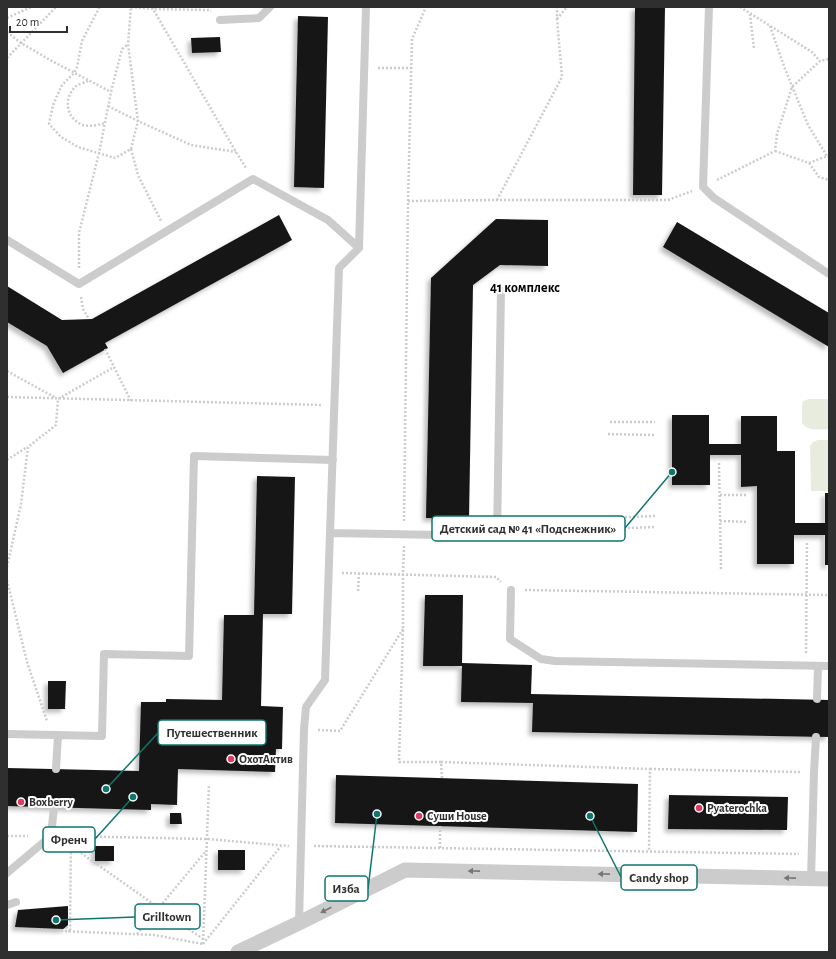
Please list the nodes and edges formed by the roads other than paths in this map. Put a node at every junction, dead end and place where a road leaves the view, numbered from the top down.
1 (270, 7) edge
2 (366, 7) edge
3 (709, 7) edge
4 (220, 20) road end
5 (7, 240) edge
6 (359, 248) junction
7 (829, 274) edge
8 (500, 290) dead end
9 (333, 460) junction
10 (331, 533) junction
11 (511, 590) road end
12 (818, 666) junction
13 (829, 666) edge
14 (817, 699) dead end
15 (7, 734) edge
16 (55, 735) junction
17 (816, 737) dead end
18 (56, 769) dead end
19 (54, 808) dead end
20 (7, 873) edge
21 (811, 879) junction
22 (829, 879) edge
23 (16, 902) dead end
24 (7, 905) edge
25 (299, 923) junction
26 (238, 952) edge

1 - 4 lane
2 - 6 lane
3 - 7 lane
5 - 6 lane
6 - 9 lane
8 - 10 lane
9 - 10 lane
9 - 16 lane
10 - 25 lane
11 - 12 lane
12 - 13 lane
12 - 14 lane
15 - 16 lane
16 - 18 lane
17 - 21 lane
19 - 20 lane
21 - 22 street
21 -> 25 street
23 - 24 lane
25 - 26 street

